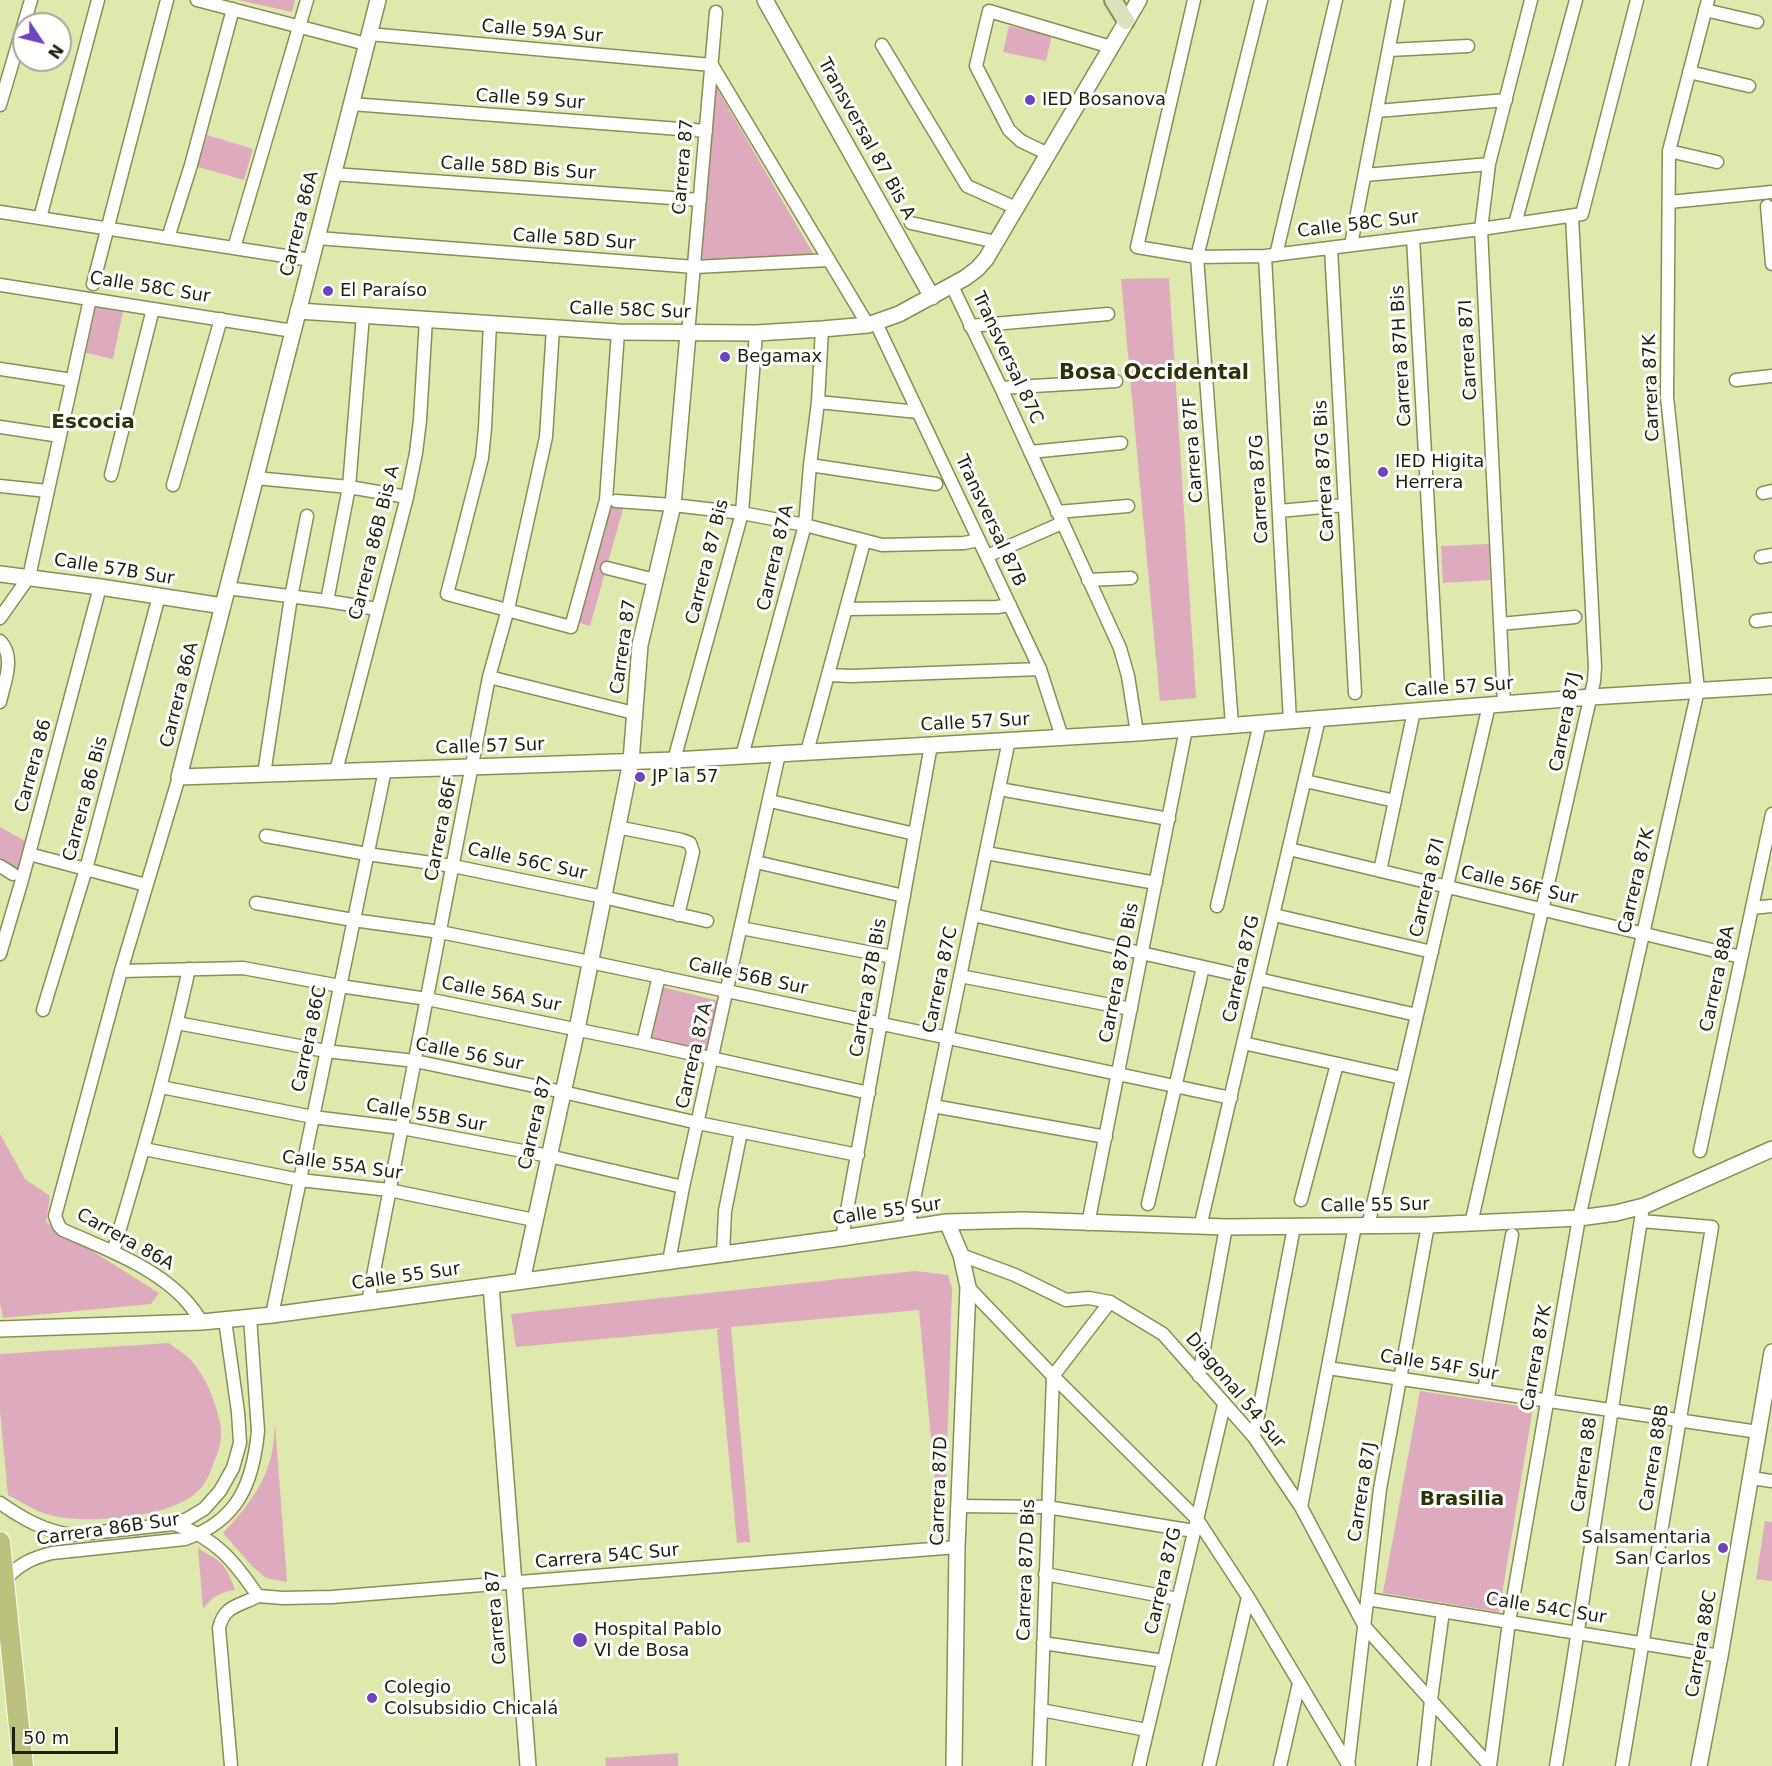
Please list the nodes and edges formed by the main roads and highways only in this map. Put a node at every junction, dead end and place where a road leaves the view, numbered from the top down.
1 (1113, 0) edge
2 (1126, 21) road end
3 (0, 1542) edge
4 (23, 1766) edge

1 - 2 main road
3 - 4 main road

